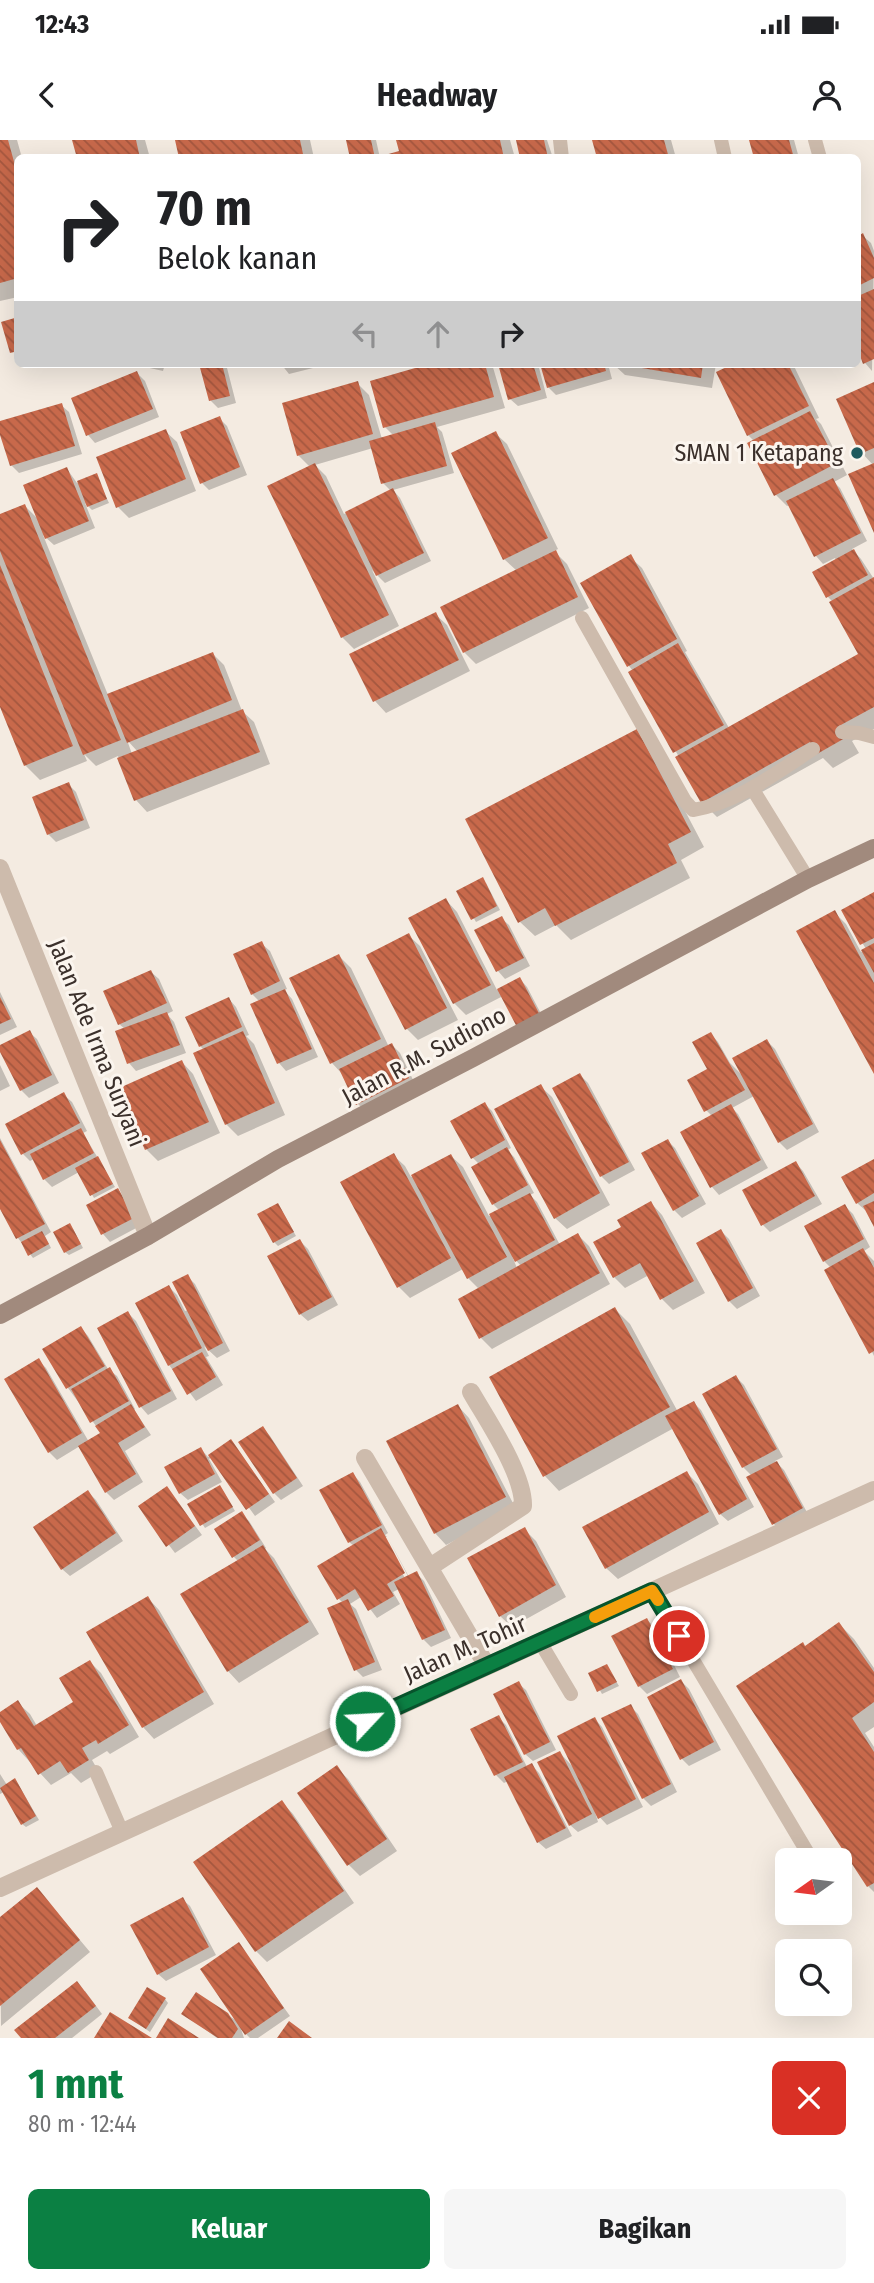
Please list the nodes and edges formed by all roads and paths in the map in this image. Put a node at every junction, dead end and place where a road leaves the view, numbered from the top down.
1 (582, 618) dead end
2 (842, 732) dead end
3 (874, 737) edge
4 (813, 749) dead end
5 (752, 788) junction
6 (874, 848) edge
7 (0, 868) edge
8 (808, 879) junction
9 (148, 1237) junction
10 (0, 1315) edge
11 (471, 1391) dead end
12 (365, 1458) dead end
13 (874, 1490) edge
14 (430, 1567) junction
15 (652, 1591) junction
16 (541, 1642) junction
17 (487, 1666) junction
18 (571, 1694) dead end
19 (96, 1772) dead end
20 (122, 1832) junction
21 (805, 1848) edge
22 (0, 1888) edge

1 - 5 lane
2 - 3 lane
4 - 5 lane
5 - 8 lane
6 - 8 street, Jalan R.M. Sudiono
7 - 9 street, Jalan Ade Irma Suryani
8 - 9 street, Jalan R.M. Sudiono
9 - 10 street, Jalan R.M. Sudiono
11 - 14 street
12 - 14 street
13 - 15 street, Jalan M. Tohir
14 - 17 street
15 - 16 street, Jalan M. Tohir
15 - 21 lane
16 - 17 street, Jalan M. Tohir
16 - 18 lane
17 - 20 street, Jalan M. Tohir
19 - 20 lane
20 - 22 street, Jalan M. Tohir

